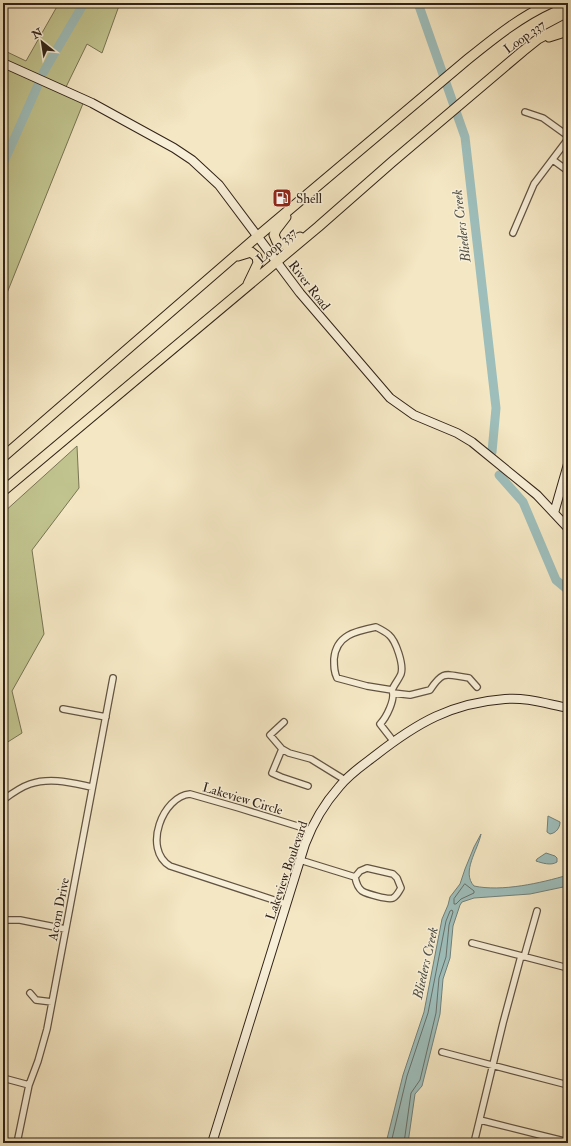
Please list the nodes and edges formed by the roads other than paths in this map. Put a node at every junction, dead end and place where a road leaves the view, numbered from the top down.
1 (537, 3) edge
2 (551, 3) edge
3 (568, 23) edge
4 (568, 31) edge
5 (538, 40) junction
6 (468, 59) junction
7 (3, 62) edge
8 (525, 112) dead end
9 (568, 136) edge
10 (568, 139) edge
11 (553, 160) junction
12 (568, 171) edge
13 (297, 204) junction
14 (322, 224) junction
15 (512, 233) dead end
16 (258, 236) junction
17 (231, 259) junction
18 (277, 262) junction
19 (246, 289) junction
20 (3, 456) edge
21 (568, 464) edge
22 (3, 491) edge
23 (554, 513) junction
24 (568, 528) edge
25 (113, 678) dead end
26 (476, 687) dead end
27 (392, 692) junction
28 (568, 708) edge
29 (62, 709) dead end
30 (106, 717) junction
31 (284, 722) dead end
32 (394, 742) junction
33 (282, 749) junction
34 (345, 780) junction
35 (308, 786) dead end
36 (92, 787) junction
37 (3, 800) edge
38 (310, 830) junction
39 (300, 860) junction
40 (355, 877) junction
41 (286, 904) junction
42 (536, 911) dead end
43 (3, 920) edge
44 (65, 929) junction
45 (472, 943) dead end
46 (522, 956) junction
47 (568, 968) edge
48 (30, 993) dead end
49 (52, 1002) junction
50 (442, 1052) dead end
51 (494, 1066) junction
52 (3, 1078) edge
53 (29, 1085) junction
54 (568, 1085) edge
55 (480, 1120) junction
56 (568, 1142) edge
57 (17, 1143) edge
58 (212, 1143) edge
59 (474, 1143) edge

1 - 6 main road
2 - 6 main road, Loop 337
3 - 5 main road, Loop 337
4 - 5 main road
5 - 14 main road, Loop 337
6 - 13 main road, Loop 337
7 - 16 street, River Road
8 - 9 street
10 - 11 street
11 - 12 street
11 - 15 street
13 - 14 main road
13 - 16 main road, Loop 337
14 - 18 main road, Loop 337
16 - 17 main road, Loop 337
16 - 18 street, River Road
17 - 19 main road
17 - 20 main road, Loop 337
18 - 19 main road, Loop 337
18 - 23 street, River Road
19 - 22 main road, Loop 337
21 - 23 street
23 - 24 street, River Road
25 - 30 street, Acorn Drive
26 - 27 street
27 - 27 street
27 - 32 street
28 - 32 street, Lakeview Boulevard
29 - 30 street
30 - 36 street, Acorn Drive
31 - 33 street
32 - 34 street, Lakeview Boulevard
33 - 34 street
33 - 35 street
34 - 38 street, Lakeview Boulevard
36 - 37 street
36 - 44 street, Acorn Drive
38 - 39 street, Lakeview Boulevard
38 - 41 street, Lakeview Circle
39 - 40 street
39 - 41 street, Lakeview Boulevard
40 - 40 street
41 - 58 street, Lakeview Boulevard
42 - 46 street
43 - 44 street
44 - 49 street, Acorn Drive
45 - 46 street
46 - 47 street
46 - 51 street
48 - 49 street
49 - 53 street, Acorn Drive
50 - 51 street
51 - 54 street
51 - 55 street
52 - 53 street
53 - 57 street, Acorn Drive
55 - 56 street
55 - 59 street

